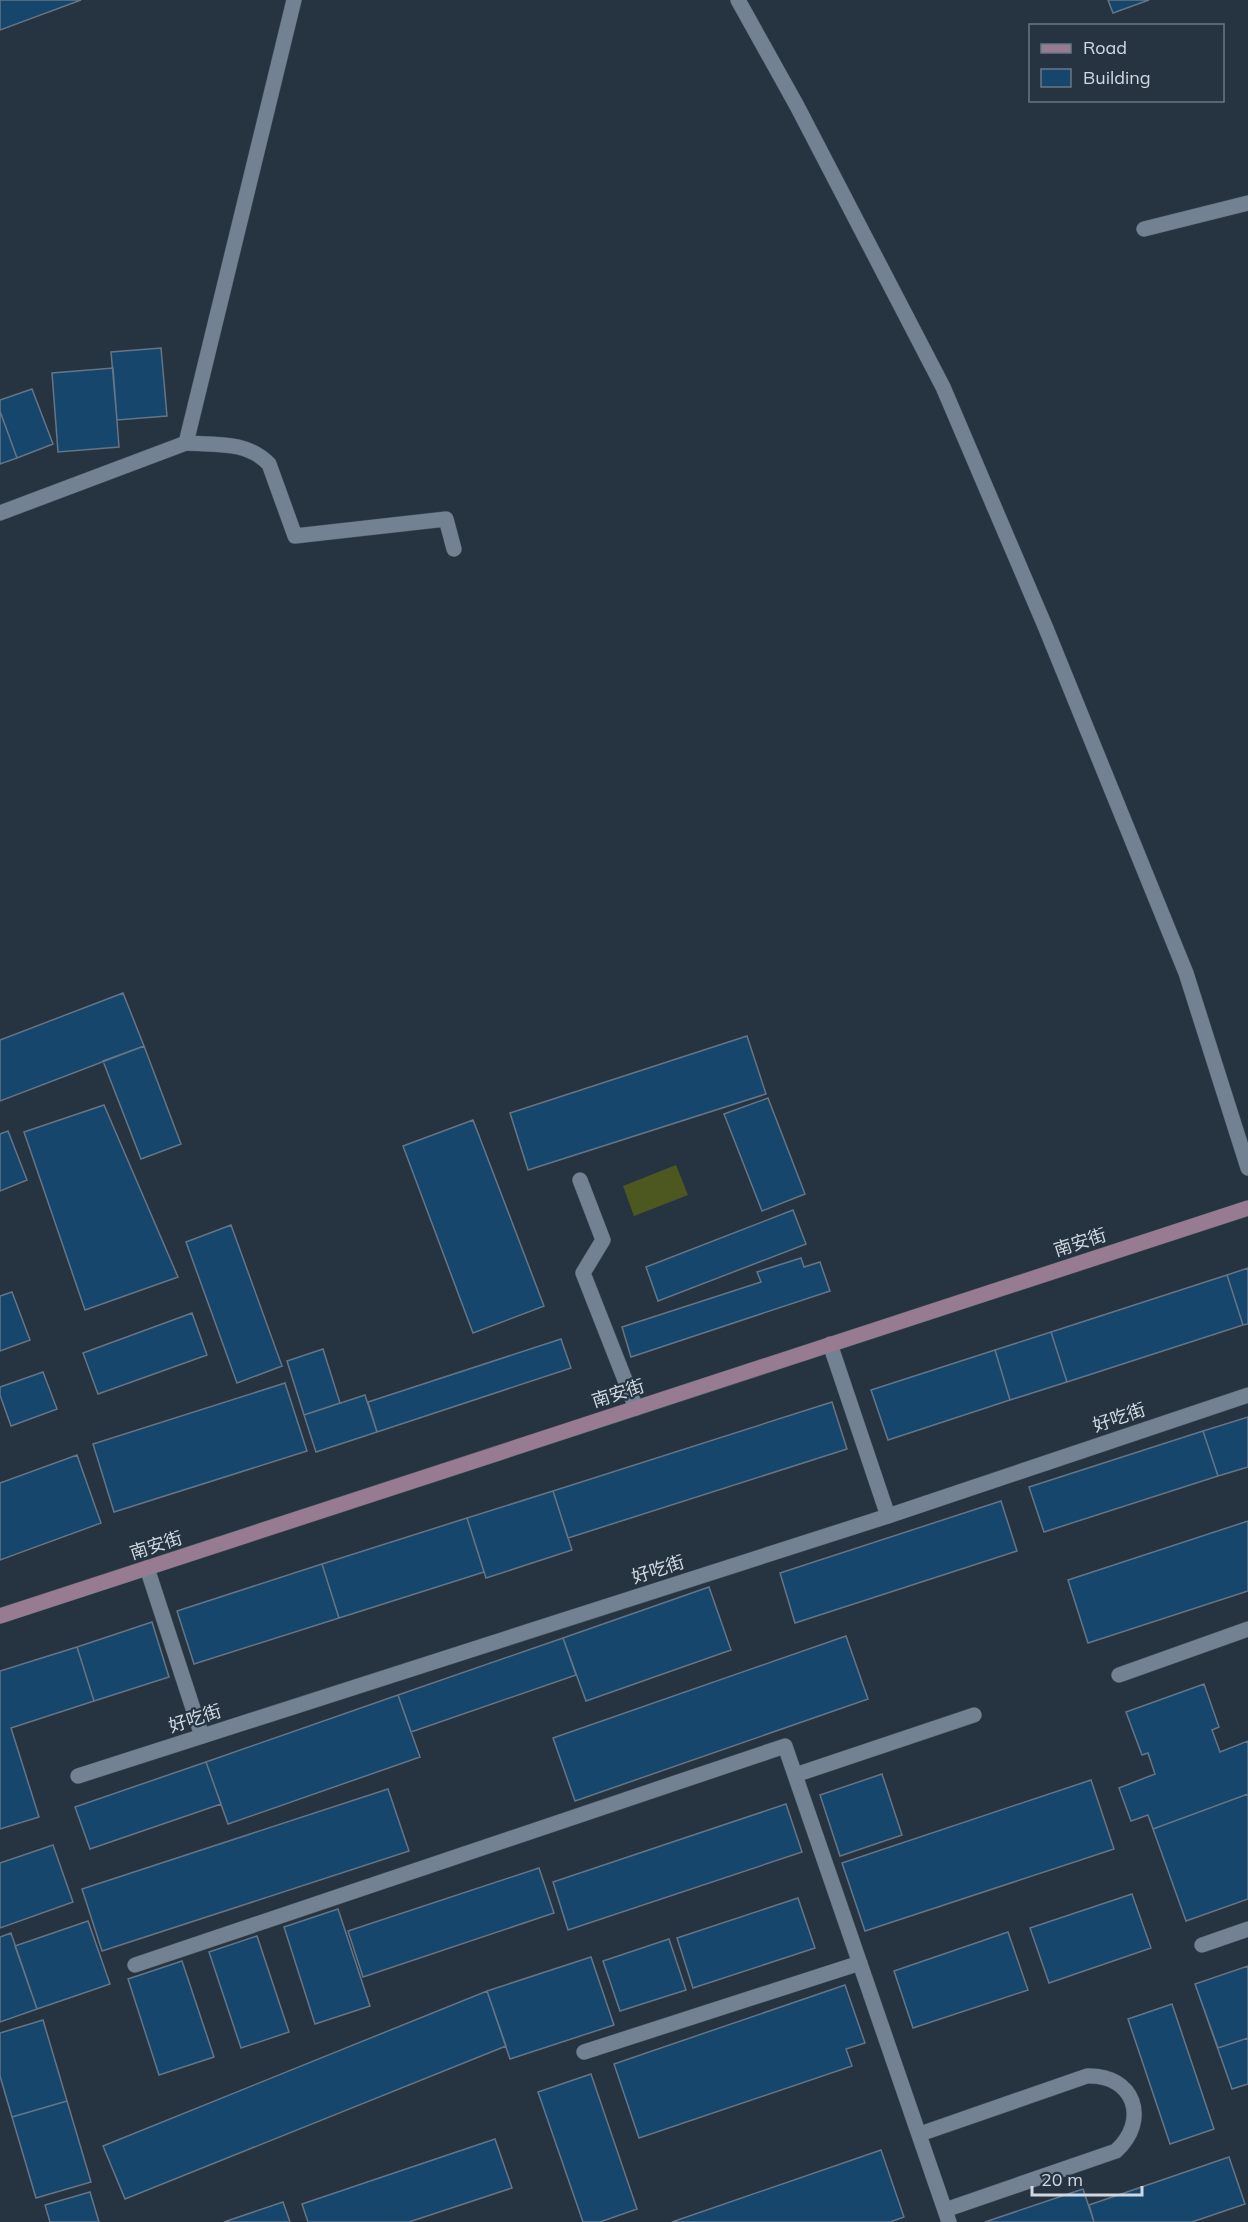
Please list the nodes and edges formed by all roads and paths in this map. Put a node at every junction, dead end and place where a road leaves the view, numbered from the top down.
1 (294, 0) edge
2 (738, 0) edge
3 (1248, 203) edge
4 (1144, 229) dead end
5 (186, 443) junction
6 (0, 513) edge
7 (454, 549) dead end
8 (1248, 1168) edge
9 (580, 1180) dead end
10 (1248, 1208) edge
11 (830, 1344) junction
12 (1248, 1395) edge
13 (636, 1408) junction
14 (888, 1516) junction
15 (147, 1568) junction
16 (0, 1616) edge
17 (1248, 1629) edge
18 (1119, 1675) dead end
19 (974, 1715) dead end
20 (202, 1736) junction
21 (795, 1775) junction
22 (78, 1776) dead end
23 (1248, 1929) edge
24 (1202, 1945) dead end
25 (860, 1963) junction
26 (135, 1965) dead end
27 (584, 2052) dead end
28 (920, 2134) junction
29 (947, 2216) edge

1 - 5 street
2 - 8 street
3 - 4 street
5 - 6 street
5 - 7 street
9 - 13 street
10 - 11 main road, 南安街
11 - 13 main road, 南安街
11 - 14 street
12 - 14 street, 好吃街
13 - 15 main road, 南安街
14 - 20 street, 好吃街
15 - 16 main road, 南安街
15 - 20 street
17 - 18 street
19 - 21 street
20 - 22 street, 好吃街
21 - 25 street
21 - 26 street
23 - 24 street
25 - 27 street
25 - 28 street
28 - 29 street
28 - 29 street

